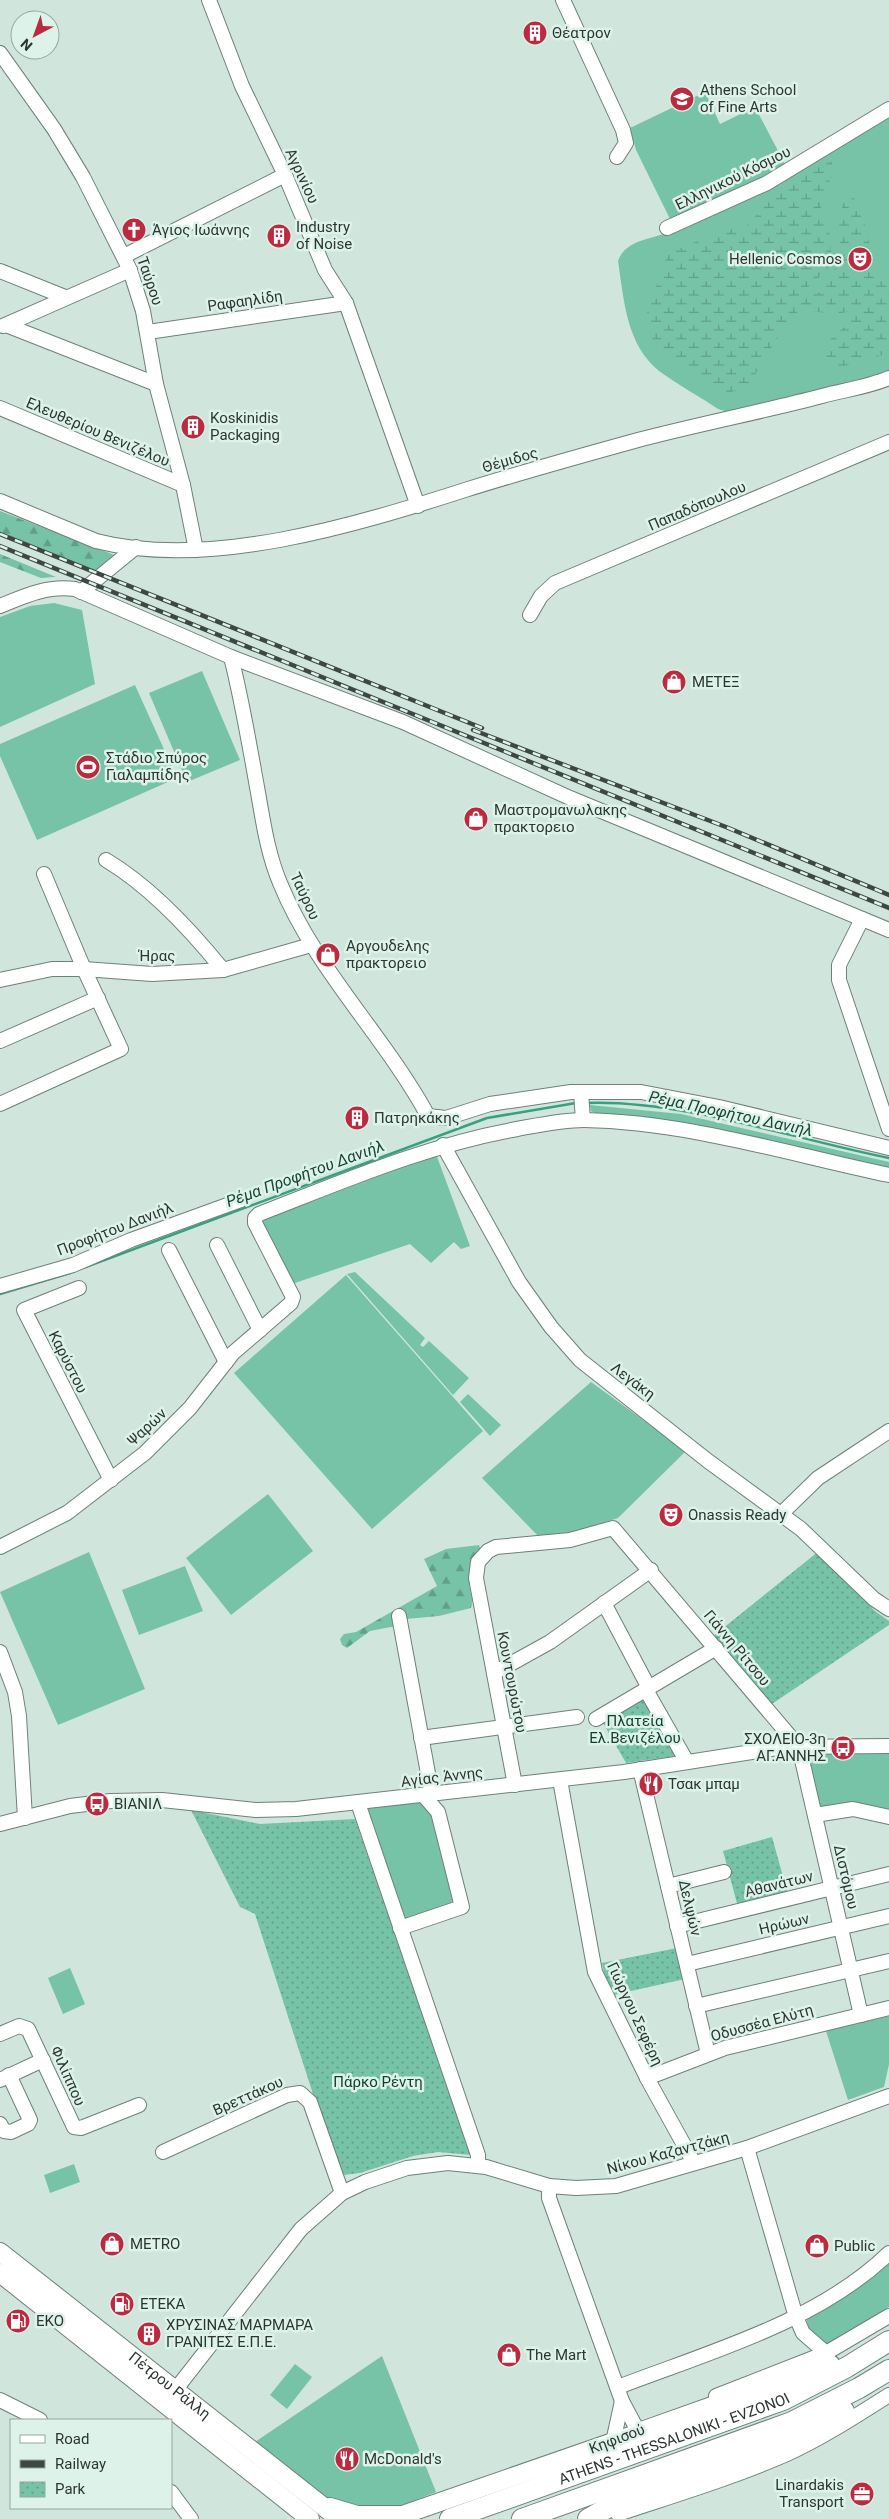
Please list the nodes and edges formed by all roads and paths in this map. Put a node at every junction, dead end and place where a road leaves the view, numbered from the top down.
1 (209, 0) edge
2 (563, 0) edge
3 (0, 53) edge
4 (889, 109) edge
5 (617, 157) dead end
6 (286, 175) junction
7 (667, 228) dead end
8 (124, 256) junction
9 (130, 270) junction
10 (0, 271) edge
11 (65, 297) junction
12 (346, 303) junction
13 (3, 326) edge
14 (148, 332) junction
15 (889, 378) edge
16 (156, 384) junction
17 (0, 408) edge
18 (889, 442) edge
19 (183, 485) junction
20 (0, 501) edge
21 (418, 506) junction
22 (136, 547) junction
23 (196, 550) junction
24 (81, 592) junction
25 (0, 606) edge
26 (530, 615) dead end
27 (231, 657) junction
28 (106, 860) dead end
29 (44, 874) dead end
30 (862, 919) junction
31 (889, 930) edge
32 (311, 945) junction
33 (84, 969) junction
34 (223, 970) junction
35 (0, 980) edge
36 (98, 998) junction
37 (0, 1041) edge
38 (581, 1094) junction
39 (0, 1104) edge
40 (583, 1116) junction
41 (889, 1129) edge
42 (444, 1145) junction
43 (889, 1148) edge
44 (889, 1175) edge
45 (241, 1200) dead end
46 (217, 1245) dead end
47 (169, 1250) dead end
48 (0, 1286) edge
49 (79, 1288) dead end
50 (260, 1330) junction
51 (226, 1362) junction
52 (889, 1430) edge
53 (111, 1480) junction
54 (781, 1514) junction
55 (0, 1547) edge
56 (651, 1570) junction
57 (477, 1585) joint
58 (863, 1590) junction
59 (889, 1602) edge
60 (604, 1603) junction
61 (889, 1609) edge
62 (399, 1616) dead end
63 (889, 1617) edge
64 (716, 1648) junction
65 (0, 1652) edge
66 (494, 1673) junction
67 (648, 1689) junction
68 (577, 1717) dead end
69 (596, 1719) dead end
70 (504, 1727) junction
71 (421, 1738) junction
72 (799, 1746) junction
73 (889, 1746) edge
74 (687, 1762) junction
75 (640, 1769) junction
76 (560, 1780) junction
77 (515, 1785) junction
78 (428, 1795) junction
79 (358, 1803) junction
80 (815, 1816) junction
81 (25, 1818) junction
82 (889, 1818) edge
83 (0, 1824) edge
84 (724, 1872) dead end
85 (889, 1874) edge
86 (668, 1886) junction
87 (832, 1888) junction
88 (889, 1916) edge
89 (677, 1926) junction
90 (841, 1927) junction
91 (400, 1928) junction
92 (889, 1961) edge
93 (687, 1964) junction
94 (851, 1970) junction
95 (696, 2006) junction
96 (889, 2008) edge
97 (861, 2015) junction
98 (0, 2034) edge
99 (708, 2054) junction
100 (43, 2060) junction
101 (5, 2078) edge
102 (647, 2078) junction
103 (889, 2096) edge
104 (139, 2105) dead end
105 (0, 2124) edge
106 (747, 2148) junction
107 (163, 2152) dead end
108 (694, 2163) junction
109 (478, 2166) junction
110 (549, 2186) junction
111 (342, 2193) junction
112 (0, 2252) edge
113 (889, 2253) edge
114 (0, 2273) edge
115 (889, 2316) edge
116 (796, 2318) junction
117 (888, 2341) edge
118 (826, 2352) junction
119 (889, 2370) edge
120 (889, 2379) edge
121 (618, 2386) junction
122 (175, 2390) junction
123 (889, 2395) edge
124 (0, 2400) edge
125 (622, 2401) junction
126 (164, 2404) junction
127 (38, 2419) edge
128 (639, 2433) junction
129 (613, 2442) junction
130 (172, 2493) edge
131 (284, 2500) junction
132 (319, 2504) junction
133 (402, 2518) edge
134 (191, 2519) edge
135 (300, 2519) edge
136 (310, 2519) edge
137 (340, 2519) edge
138 (450, 2519) edge
139 (522, 2519) edge
140 (588, 2519) edge
141 (601, 2519) edge

1 - 6 street, Αγρινίου
2 - 5 street
3 - 8 street, Ταύρου
4 - 7 street, Ελληνικού Κόσμου
6 - 8 street
6 - 12 street, Αγρινίου
8 - 9 street, Ταύρου
9 - 11 street
9 - 14 street, Ταύρου
10 - 11 street
11 - 13 street
12 - 14 street, Ραφαηλίδη
12 - 21 street, Αγρινίου
13 - 16 street
14 - 16 street, Ταύρου
15 - 21 street, Θέμιδος
16 - 19 street, Ταύρου
17 - 19 street, Ελευθερίου Βενιζέλου
18 - 26 street, Παπαδόπουλου
19 - 23 street, Ταύρου
20 - 22 street, Θέμιδος
21 - 23 street, Θέμιδος
22 - 23 street, Θέμιδος
22 - 24 street
24 - 25 street
24 - 27 street
27 - 30 street
27 - 32 street, Ταύρου
28 - 34 street
29 - 33 street
30 - 31 street
30 - 41 street
32 - 34 street, Ήρας
32 - 38 street, Ταύρου
33 - 34 street, Ήρας
33 - 35 street, Ήρας
33 - 36 street
36 - 37 street
36 - 39 street
38 - 40 street
38 - 43 street
40 - 42 street
40 - 44 street
42 - 50 street, Ψαρών
42 - 54 street, Λεγάκη
45 - 48 street, Προφήτου Δανιήλ
46 - 50 street
47 - 51 street
49 - 53 street, Καρύστου
50 - 51 street, Ψαρών
51 - 53 street, Ψαρών
52 - 54 street
53 - 55 street, Ψαρών
54 - 58 street, Λεγάκη
56 - 57 street, Γιάννη Ρίτσου
56 - 60 street
56 - 64 street, Γιάννη Ρίτσου
57 - 66 street, Κουντουρώτου
58 - 59 street
58 - 61 street
58 - 63 street
60 - 66 street
60 - 67 street
62 - 71 street
64 - 67 street
64 - 72 street, Γιάννη Ρίτσου
65 - 81 street
66 - 70 street, Κουντουρώτου
67 - 69 street
67 - 74 street
68 - 70 street
70 - 71 street
70 - 77 street, Κουντουρώτου
71 - 78 street
72 - 73 street, Αγίας Άννης
72 - 74 street, Αγίας Άννης
72 - 80 street, Διστόμου
74 - 75 street, Αγίας Άννης
75 - 76 street, Αγίας Άννης
75 - 86 street, Δελψών
76 - 77 street, Αγίας Άννης
76 - 102 street, Γιώργου Σεφέρη
77 - 78 street, Αγίας Άννης
78 - 79 street, Αγίας Άννης
78 - 91 street
79 - 81 street, Αγίας Άννης
79 - 91 street
80 - 82 street
80 - 87 street, Διστόμου
81 - 83 street, Αγίας Άννης
84 - 86 street
85 - 87 street, Αθανάτων
86 - 89 street, Δελψών
87 - 89 street, Αθανάτων
87 - 90 street, Διστόμου
88 - 90 street, Ηρώων
89 - 93 street, Δελψών
90 - 93 street, Ηρώων
90 - 94 street, Διστόμου
91 - 109 street
92 - 94 street
93 - 95 street, Δελψών
94 - 95 street
94 - 97 street, Διστόμου
95 - 99 street, Δελψών
96 - 97 street, Οδυσσέα Ελύτη
97 - 99 street, Οδυσσέα Ελύτη
98 - 100 street, Φιλίππου
99 - 102 street, Οδυσσέα Ελύτη
100 - 101 street
100 - 104 street, Φιλίππου
101 - 105 street
102 - 108 street, Γιώργου Σεφέρη
103 - 106 street, Νίκου Καζαντζάκη
106 - 108 street, Νίκου Καζαντζάκη
106 - 116 street
107 - 111 street, Βρεττάκου
108 - 110 street, Νίκου Καζαντζάκη
109 - 110 street, Νίκου Καζαντζάκη
109 - 111 street, Νίκου Καζαντζάκη
110 - 121 street
111 - 122 street, Νίκου Καζαντζάκη
112 - 122 main road, Πέτρου Ράλλη
113 - 116 street
114 - 126 main road, Πέτρου Ράλλη
115 - 118 street, Κηφισού
116 - 118 street
116 - 121 street
117 - 128 highway
117 - 138 highway, ATHENS - THESSALONIKI - EVZONOI
118 - 128 street, Κηφισού
119 - 139 highway, ATHENS - THESSALONIKI - EVZONOI
120 - 140 highway
121 - 125 street
122 - 126 street, Νίκου Καζαντζάκη
122 - 132 main road, Πέτρου Ράλλη
123 - 141 street
124 - 127 street
125 - 128 street
125 - 129 street
126 - 131 main road, Πέτρου Ράλλη
128 - 129 main road, Κηφισού
129 - 133 main road, Κηφισού
130 - 134 street
131 - 135 main road
131 - 136 main road, Πέτρου Ράλλη
132 - 133 main road, Κηφισού
132 - 137 main road, Πέτρου Ράλλη

